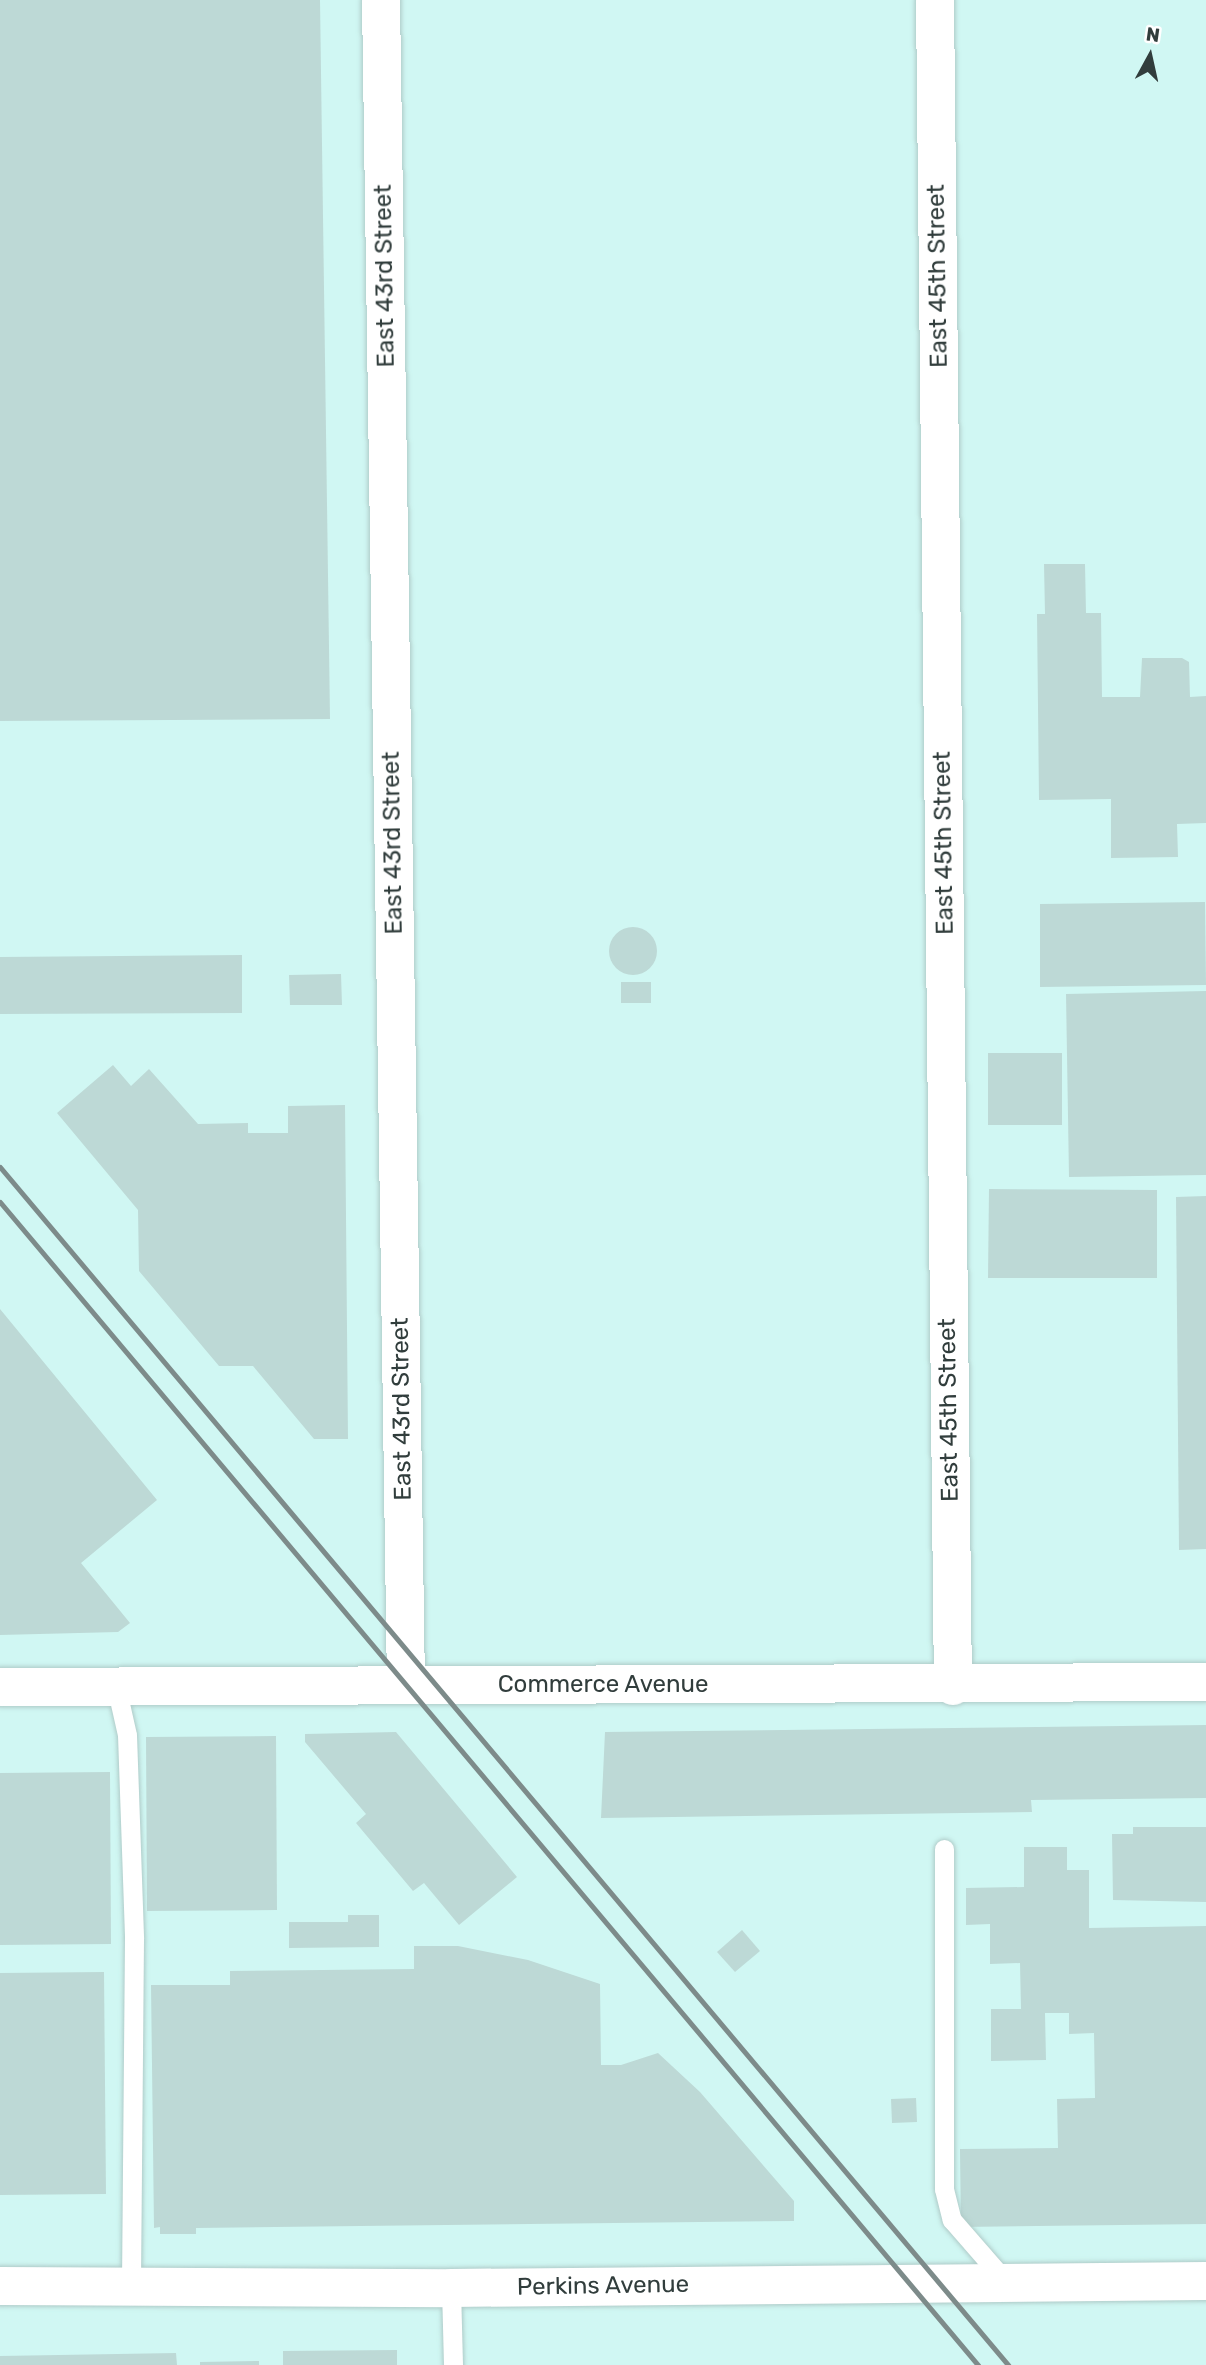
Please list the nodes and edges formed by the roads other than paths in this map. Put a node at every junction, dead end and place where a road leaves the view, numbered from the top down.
1 (381, 0) edge
2 (935, 0) edge
3 (1206, 1682) edge
4 (406, 1685) junction
5 (116, 1686) junction
6 (953, 1686) junction
7 (0, 1687) edge
8 (944, 1849) dead end
9 (1206, 2281) edge
10 (1007, 2282) junction
11 (131, 2285) junction
12 (0, 2286) edge
13 (451, 2288) junction
14 (453, 2365) edge

1 - 4 street, East 43rd Street
2 - 6 street, East 45th Street
3 - 6 street, Commerce Avenue
4 - 5 street, Commerce Avenue
4 - 6 street, Commerce Avenue
5 - 7 street, Commerce Avenue
5 - 11 lane
8 - 10 lane
9 - 10 street, Perkins Avenue
10 - 13 street, Perkins Avenue
11 - 12 street, Perkins Avenue
11 - 13 street, Perkins Avenue
13 - 14 lane

